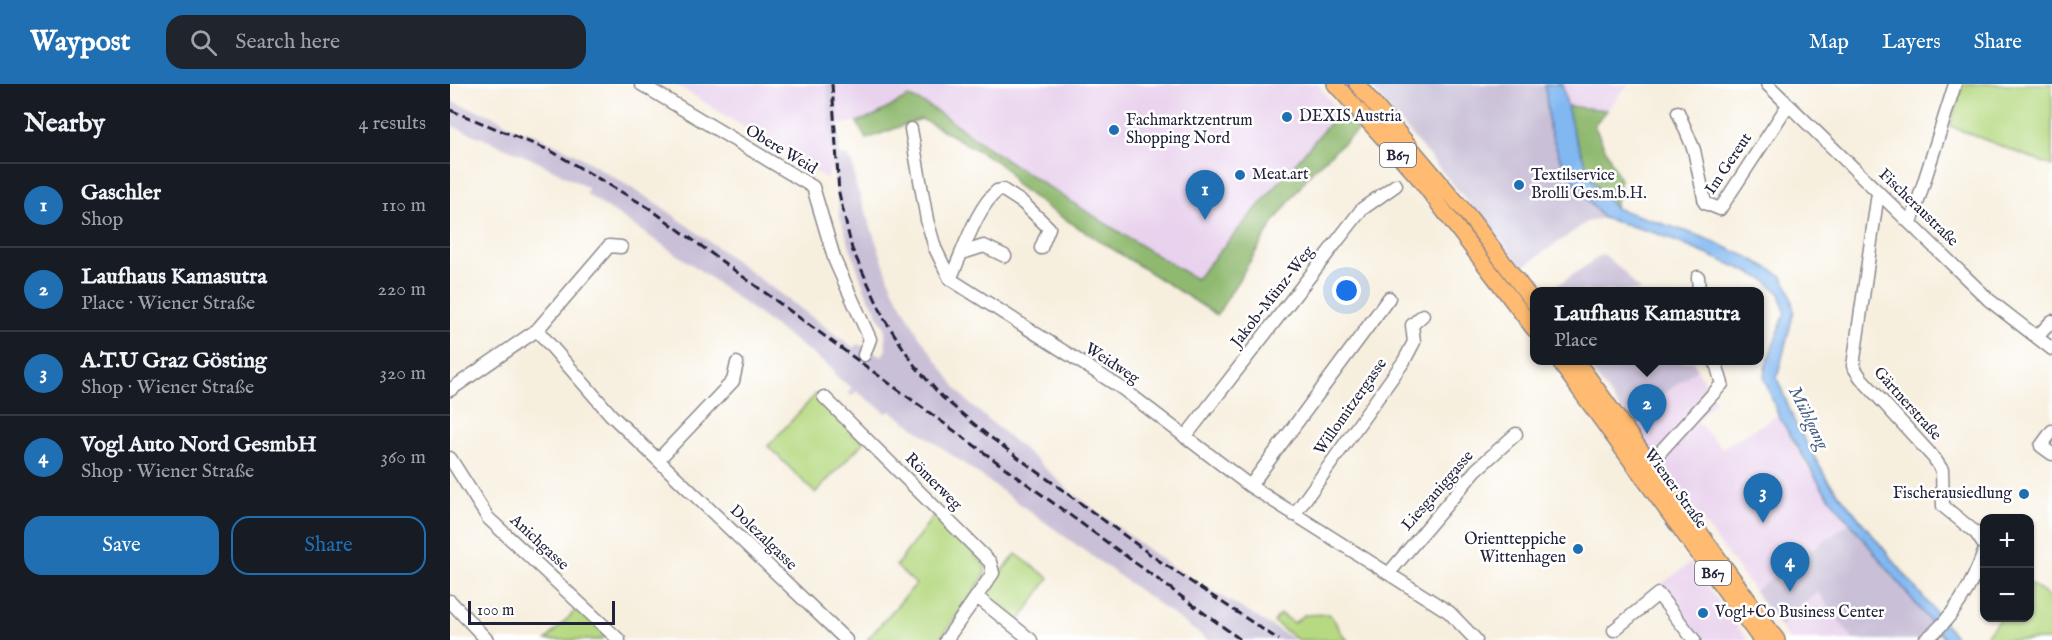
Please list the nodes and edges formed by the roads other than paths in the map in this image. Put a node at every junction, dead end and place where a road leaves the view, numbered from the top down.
1 (641, 84) edge
2 (1335, 84) edge
3 (1357, 84) edge
4 (1767, 84) edge
5 (1955, 84) edge
6 (1788, 105) junction
7 (1677, 111) dead end
8 (911, 129) dead end
9 (1396, 185) dead end
10 (1878, 193) junction
11 (1911, 223) junction
12 (621, 247) dead end
13 (1041, 249) dead end
14 (962, 253) junction
15 (1005, 256) dead end
16 (1698, 277) dead end
17 (950, 279) junction
18 (1699, 287) edge
19 (1389, 298) dead end
20 (1530, 298) edge
21 (1423, 315) dead end
22 (2052, 321) edge
23 (1530, 324) edge
24 (537, 330) junction
25 (2037, 337) junction
26 (2052, 349) edge
27 (864, 355) dead end
28 (737, 363) dead end
29 (1562, 365) edge
30 (1580, 365) edge
31 (1718, 365) edge
32 (450, 390) edge
33 (824, 397) dead end
34 (2052, 431) edge
35 (1516, 434) dead end
36 (1185, 437) junction
37 (2052, 454) edge
38 (450, 459) edge
39 (658, 460) junction
40 (1650, 463) junction
41 (1250, 486) junction
42 (1294, 515) junction
43 (1980, 540) edge
44 (1980, 565) edge
45 (1389, 573) junction
46 (977, 597) junction
47 (450, 601) edge
48 (1614, 630) dead end
49 (1929, 637) edge
50 (487, 640) edge
51 (619, 640) edge
52 (846, 640) edge
53 (946, 640) edge
54 (1031, 640) edge
55 (1476, 640) edge
56 (1694, 640) edge
57 (1761, 640) edge
58 (1777, 640) edge

1 - 27 street, Obere Weid
2 - 23 main road, B67
3 - 20 main road, B67
4 - 6 street, Fischeraustraße
5 - 11 street
6 - 7 street, Im Gereut
6 - 10 street, Fischeraustraße
8 - 17 street
9 - 36 street, Jakob-Münz-Weg
10 - 11 street, Fischeraustraße
10 - 43 street, Gärtnerstraße
11 - 25 street, Fischeraustraße
12 - 24 street
13 - 14 street
14 - 15 street
14 - 17 street
16 - 18 street
17 - 36 street, Weidweg
19 - 41 street
21 - 42 street, Willomitzergasse
22 - 25 street
24 - 32 street
24 - 39 street, Dolezalgasse
25 - 26 street, Fischeraustraße
28 - 39 street
29 - 57 main road, Wiener Straße / B67
30 - 40 main road, Wiener Straße / B67
31 - 40 street
33 - 46 street, Römerweg
34 - 37 street
35 - 45 street, Liesganiggasse
36 - 41 street, Weidweg
38 - 51 street, Anichgasse
39 - 52 street, Dolezalgasse
40 - 58 main road, Wiener Straße / B67
41 - 42 street, Weidweg
42 - 45 street, Weidweg
44 - 49 street
45 - 55 street, Weidweg
46 - 53 street, Römerweg
46 - 54 street
47 - 50 street
48 - 56 street

